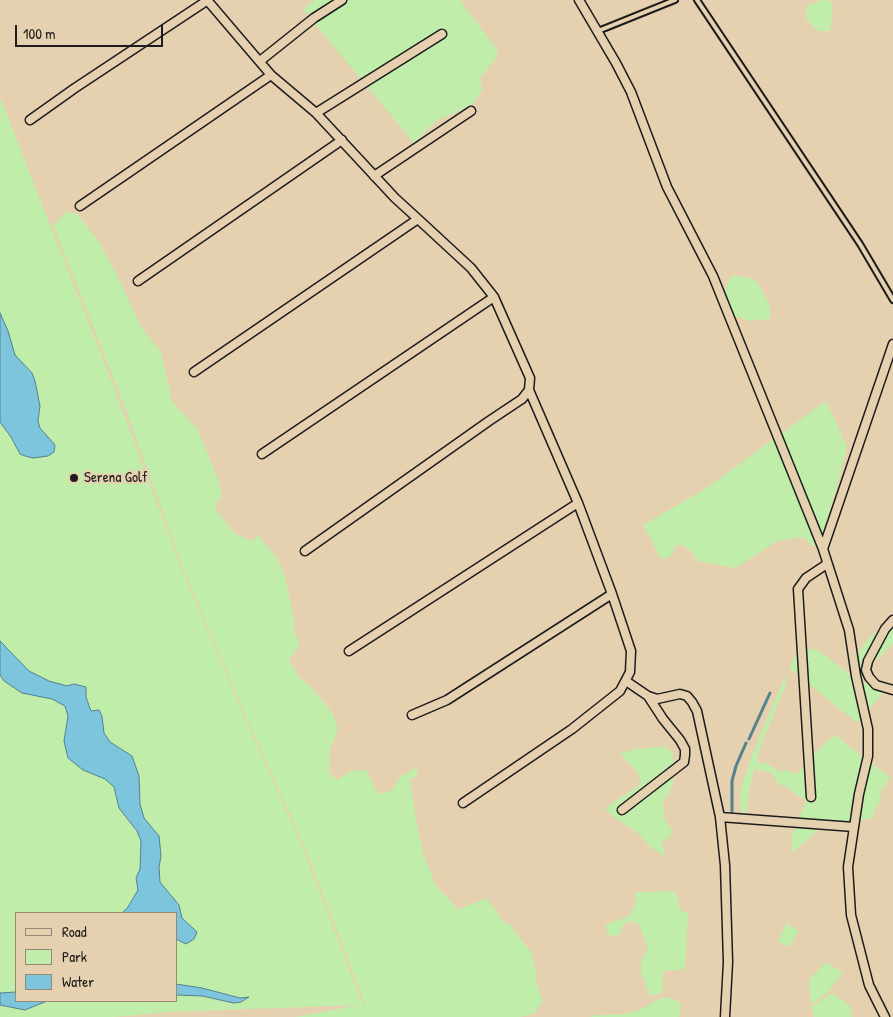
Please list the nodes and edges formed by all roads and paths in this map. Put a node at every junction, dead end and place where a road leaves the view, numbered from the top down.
1 (208, 0) edge
2 (342, 0) edge
3 (579, 0) edge
4 (675, 0) edge
5 (697, 0) edge
6 (598, 31) junction
7 (442, 34) dead end
8 (260, 61) junction
9 (271, 75) junction
10 (471, 111) dead end
11 (316, 113) junction
12 (30, 120) dead end
13 (342, 140) junction
14 (374, 176) junction
15 (80, 206) dead end
16 (418, 219) junction
17 (138, 281) dead end
18 (494, 297) junction
19 (893, 300) edge
20 (893, 344) edge
21 (194, 372) dead end
22 (529, 390) junction
23 (262, 454) dead end
24 (578, 503) junction
25 (823, 549) junction
26 (305, 551) dead end
27 (827, 564) junction
28 (612, 594) junction
29 (893, 620) edge
30 (349, 652) dead end
31 (626, 680) junction
32 (893, 690) edge
33 (648, 696) junction
34 (412, 715) dead end
35 (811, 797) dead end
36 (463, 803) dead end
37 (622, 810) dead end
38 (720, 817) junction
39 (854, 827) junction
40 (725, 1017) edge
41 (884, 1017) edge

1 - 8 street
1 - 12 street
2 - 8 street
3 - 6 street
4 - 6 lane
5 - 19 lane
6 - 25 street
7 - 11 street
8 - 9 street
9 - 11 street
9 - 15 street
10 - 14 street
11 - 13 street
13 - 14 street
13 - 17 street
14 - 16 street
16 - 18 street
16 - 21 street
18 - 22 street
18 - 23 street
20 - 25 street
22 - 24 street
22 - 26 street
24 - 28 street
24 - 30 street
25 - 27 street
27 - 35 street
27 - 39 street
28 - 31 street
28 - 34 street
29 - 32 street
31 - 33 street
31 - 36 street
33 - 37 street
33 - 38 street
38 - 39 street
38 - 40 street
39 - 41 street

